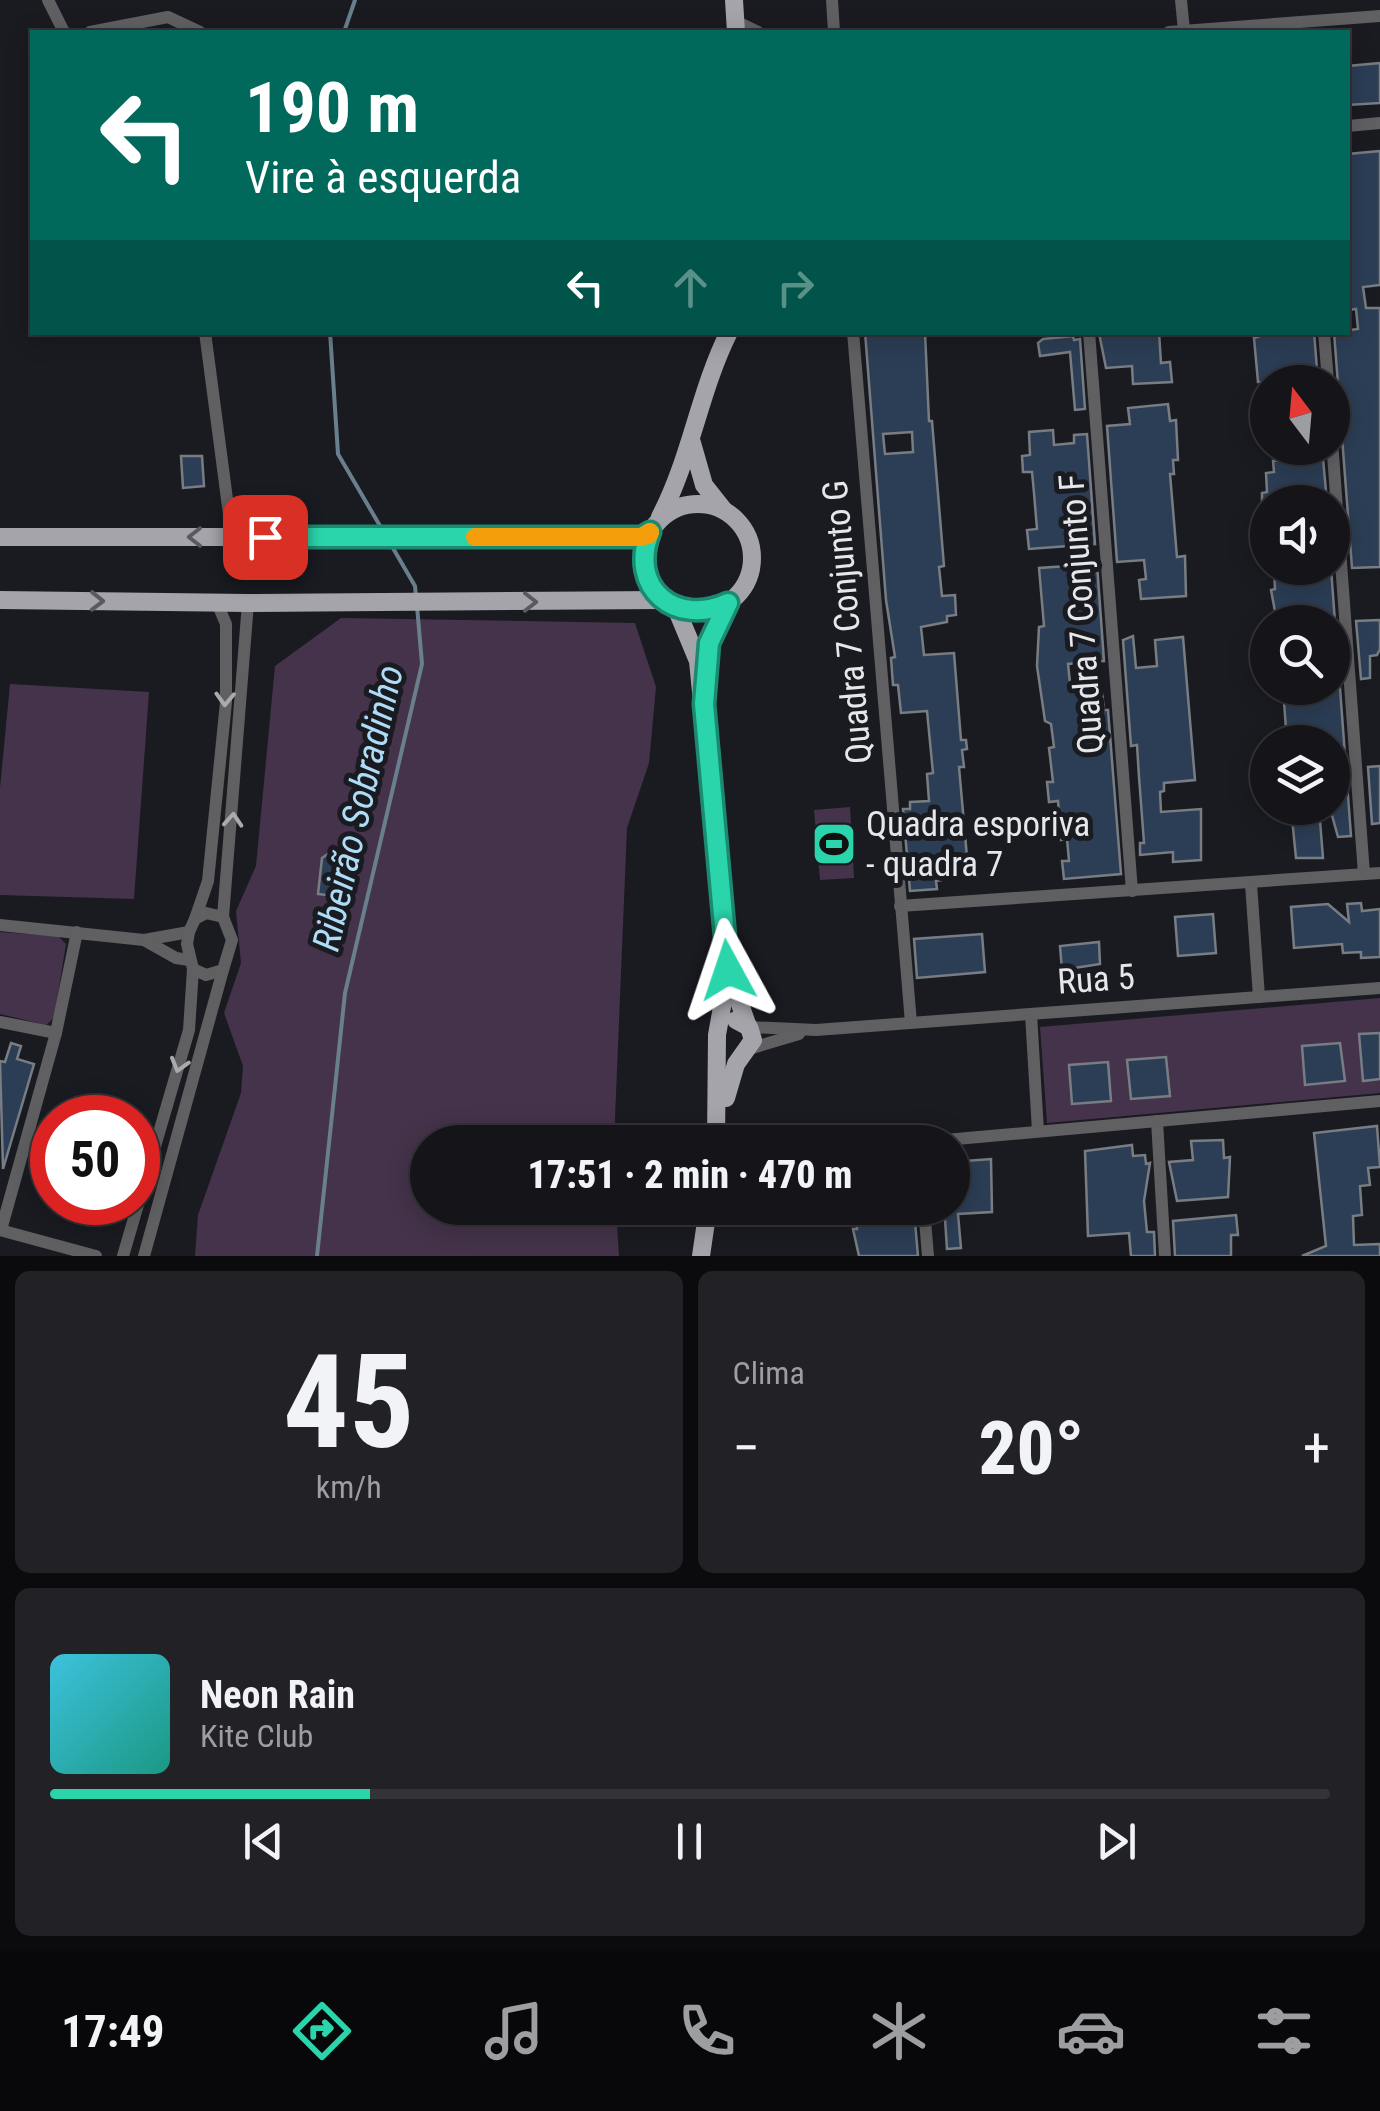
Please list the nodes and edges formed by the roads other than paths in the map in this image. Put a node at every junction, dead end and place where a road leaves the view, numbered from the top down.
1 (48, 0) edge
2 (734, 0) edge
3 (832, 0) edge
4 (1182, 0) edge
5 (1380, 16) edge
6 (736, 27) edge
7 (63, 30) edge
8 (100, 30) edge
9 (196, 30) edge
10 (834, 30) edge
11 (1184, 30) edge
12 (1197, 30) edge
13 (1380, 123) edge
14 (1350, 126) edge
15 (206, 335) edge
16 (728, 335) edge
17 (853, 335) edge
18 (1089, 335) edge
19 (1324, 335) edge
20 (1327, 365) edge
21 (691, 438) junction
22 (1334, 465) edge
23 (725, 511) junction
24 (654, 527) junction
25 (0, 537) edge
26 (232, 537) junction
27 (0, 600) edge
28 (217, 603) junction
29 (248, 603) junction
30 (728, 603) junction
31 (669, 604) junction
32 (704, 704) junction
33 (1380, 873) edge
34 (1364, 874) junction
35 (1251, 884) junction
36 (1132, 892) junction
37 (900, 906) junction
38 (223, 916) junction
39 (0, 925) edge
40 (192, 925) junction
41 (77, 932) junction
42 (144, 940) junction
43 (192, 964) junction
44 (223, 970) junction
45 (728, 970) junction
46 (1380, 988) edge
47 (1259, 997) junction
48 (1031, 1014) junction
49 (0, 1022) edge
50 (910, 1023) junction
51 (748, 1026) junction
52 (816, 1030) junction
53 (56, 1033) junction
54 (720, 1038) junction
55 (747, 1050) junction
56 (1380, 1102) edge
57 (1157, 1121) junction
58 (718, 1122) junction
59 (718, 1125) edge
60 (1038, 1131) junction
61 (970, 1137) edge
62 (706, 1225) edge
63 (925, 1225) edge
64 (1, 1230) edge
65 (96, 1256) edge
66 (123, 1256) edge
67 (144, 1256) edge
68 (701, 1256) edge
69 (928, 1256) edge
70 (1165, 1256) edge

1 - 7 street
2 - 6 main road
3 - 10 street
4 - 11 street
5 - 12 street
8 - 9 street
13 - 14 street
15 - 26 street
16 - 21 main road
17 - 37 street, Quadra 7 Conjunto G
18 - 36 street, Quadra 7 Conjunto F
19 - 20 street
21 - 23 main road
21 - 24 main road
22 - 34 street
23 - 24 main road
23 - 30 main road
24 - 26 main road
24 - 31 main road
26 -> 25 main road
27 -> 28 main road
28 - 29 main road
28 -> 40 street
29 -> 31 main road
38 -> 29 street
30 - 31 main road
30 - 32 main road
31 - 32 main road
32 - 45 main road
33 - 34 street
34 - 35 street
35 - 36 street
35 - 47 street
36 - 37 street
37 - 50 street, Quadra 7 Conjunto G
38 - 40 street
38 - 44 street
39 - 41 street
40 - 42 street
40 - 43 street
41 - 42 street
41 - 53 street
42 - 43 street
43 - 44 street
43 -> 66 street
44 - 67 street
45 - 51 main road
45 - 54 main road
46 - 47 street, Rua 5
47 - 48 street, Rua 5
48 - 50 street, Rua 5
48 - 60 street
49 - 53 street
50 - 52 street, Rua 5
51 - 52 street, Rua 5
51 - 54 main road
51 - 55 main road
52 - 55 street, Rua 5
53 - 64 street
54 - 55 main road
54 - 58 main road
55 - 58 main road
56 - 57 street
57 - 60 street
57 - 70 street
58 - 59 main road
60 - 61 street
62 - 68 main road
63 - 69 street
64 - 65 street

